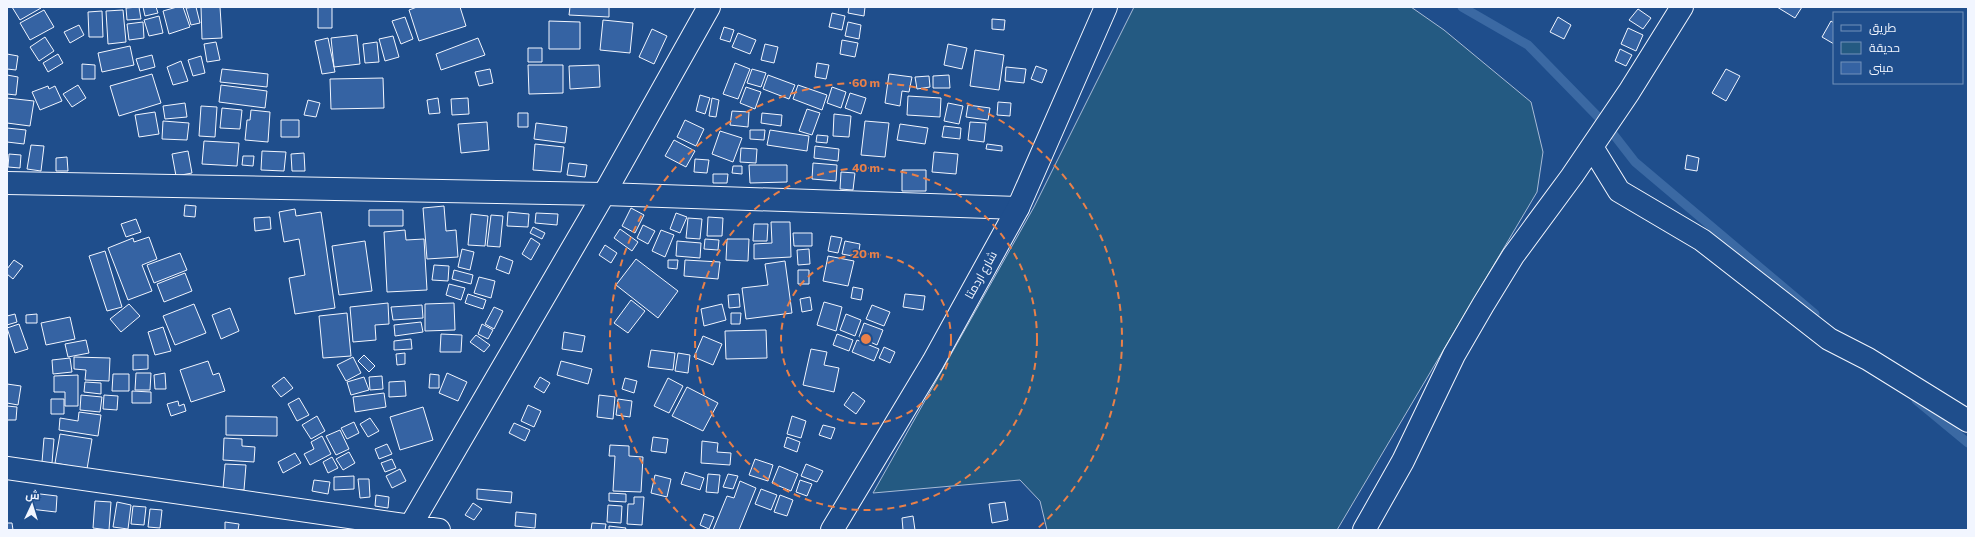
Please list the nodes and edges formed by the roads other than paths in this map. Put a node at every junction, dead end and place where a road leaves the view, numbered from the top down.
1 (709, 7) edge
2 (1106, 7) edge
3 (1682, 7) edge
4 (1592, 147) junction
5 (7, 183) edge
6 (604, 194) junction
7 (1018, 208) junction
8 (1968, 421) edge
9 (7, 468) edge
10 (409, 528) edge
11 (439, 530) edge
12 (832, 530) edge
13 (1364, 530) edge

1 - 6 street
2 - 7 street, شارع اردمتا
3 - 4 street
4 - 8 street
4 - 13 street
5 - 6 street
6 - 7 street
6 - 10 street
7 - 12 street, شارع اردمتا
9 - 10 street
10 - 11 street

